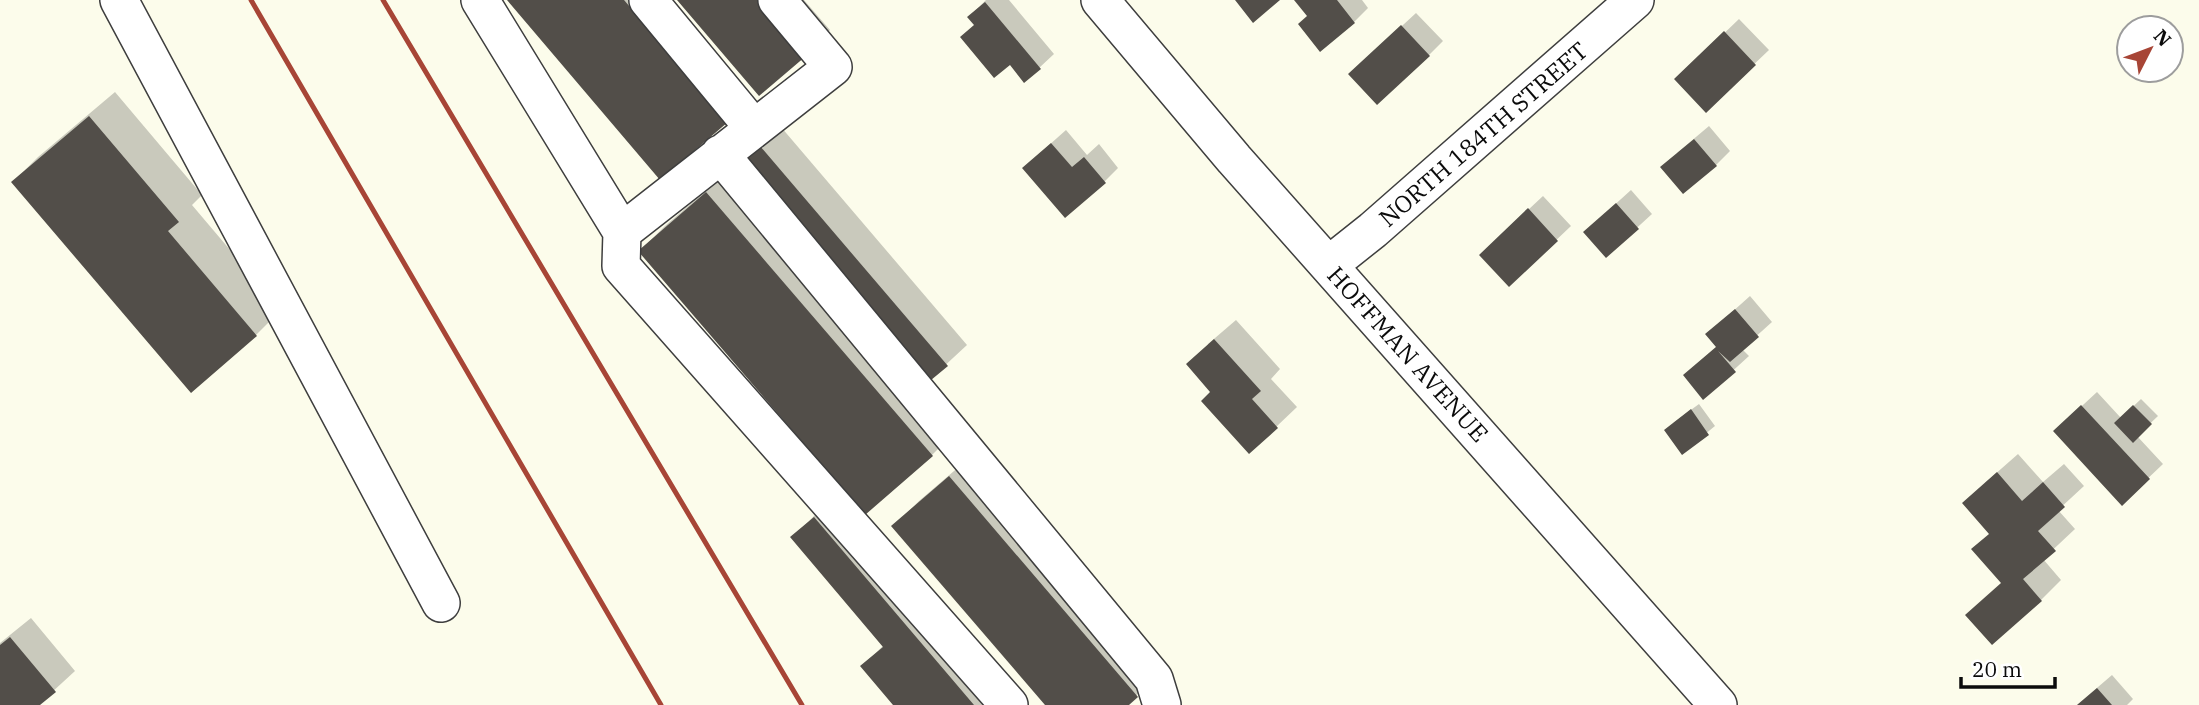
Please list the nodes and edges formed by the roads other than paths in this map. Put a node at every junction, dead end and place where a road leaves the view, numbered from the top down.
1 (119, 0) edge
2 (480, 0) edge
3 (649, 0) edge
4 (777, 0) edge
5 (1100, 0) edge
6 (1635, 0) edge
7 (753, 127) junction
8 (720, 154) junction
9 (622, 232) junction
10 (1329, 265) junction
11 (441, 603) dead end
12 (1009, 705) edge
13 (1163, 705) edge
14 (1718, 705) edge

1 - 11 street
2 - 9 street
3 - 7 street
4 - 7 street
5 - 10 street, HOFFMAN AVENUE
6 - 10 street, NORTH 184TH STREET
7 - 8 street
8 - 9 street
8 - 13 street
9 - 12 street
10 - 14 street, HOFFMAN AVENUE

